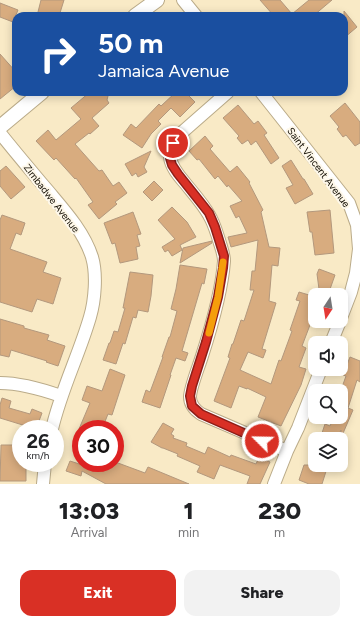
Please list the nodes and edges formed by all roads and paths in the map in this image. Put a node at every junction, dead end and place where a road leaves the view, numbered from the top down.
1 (157, 0) edge
2 (182, 0) edge
3 (140, 12) edge
4 (192, 12) edge
5 (37, 96) edge
6 (223, 96) edge
7 (264, 96) edge
8 (0, 127) edge
9 (0, 133) edge
10 (348, 300) edge
11 (318, 376) edge
12 (0, 383) edge
13 (61, 396) junction
14 (54, 420) edge
15 (287, 451) junction
16 (44, 472) edge
17 (43, 484) edge
18 (274, 484) edge

1 - 3 street
2 - 4 street
5 - 8 street
6 - 15 street
7 - 10 street, Saint Vincent Avenue
9 - 13 street, Zimbadwe Avenue
11 - 15 street
12 - 13 street
13 - 14 street, Zimbadwe Avenue
15 - 18 street
16 - 17 street

